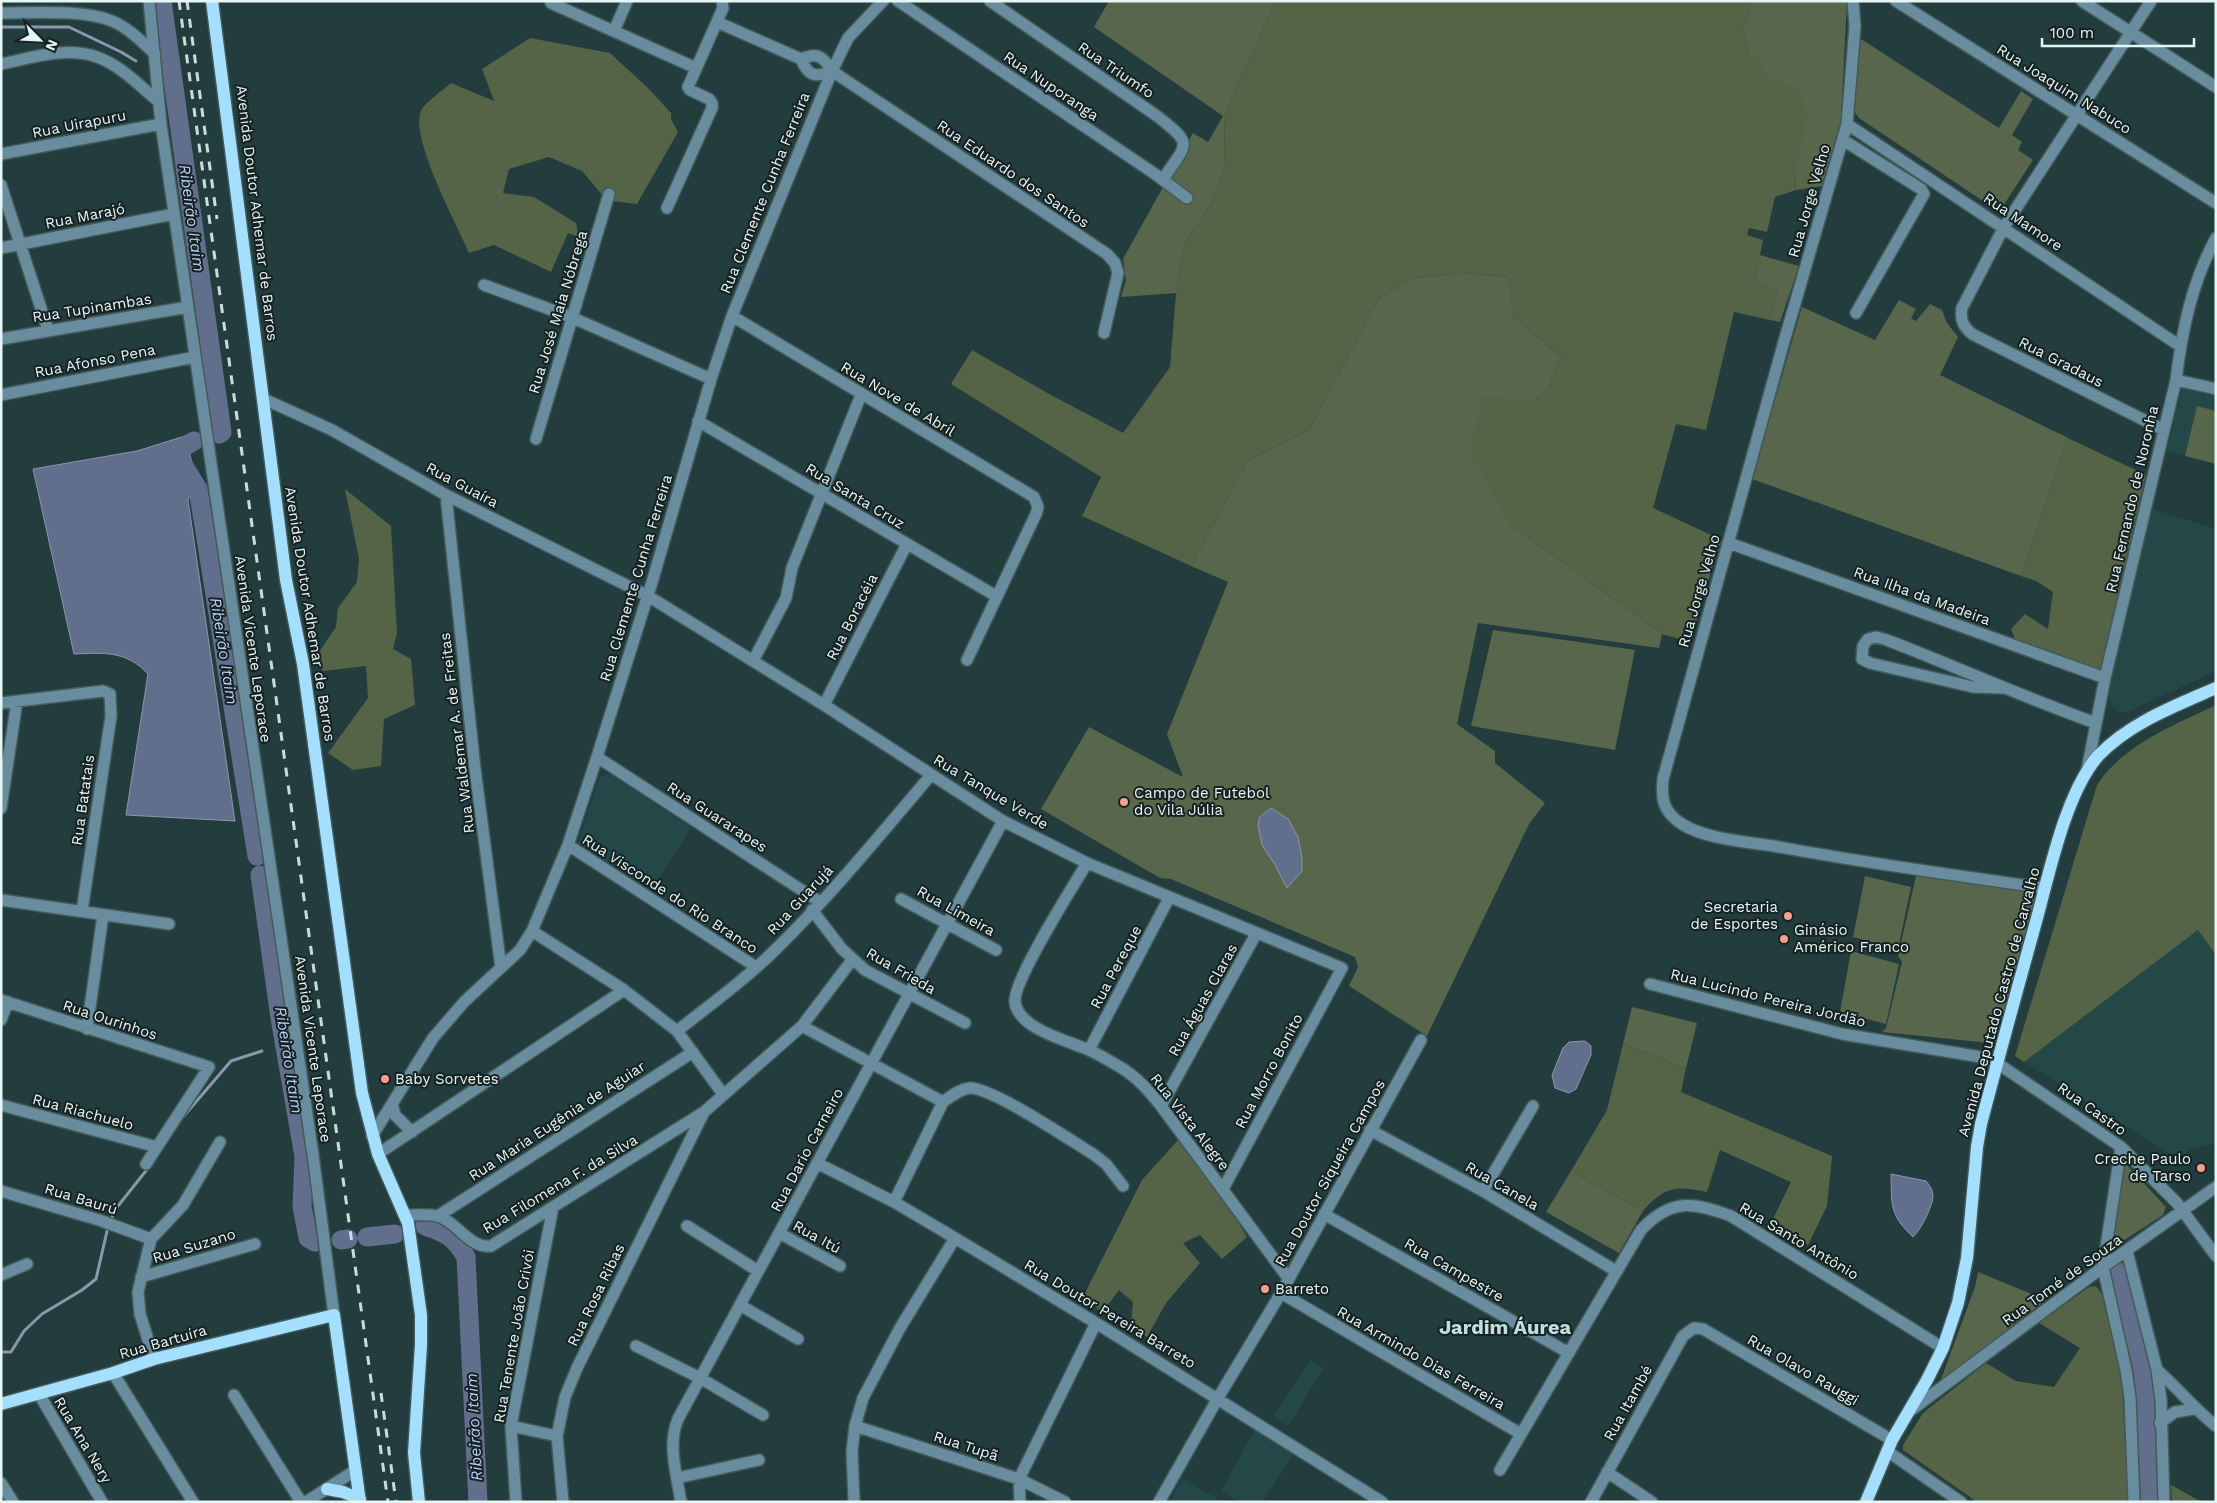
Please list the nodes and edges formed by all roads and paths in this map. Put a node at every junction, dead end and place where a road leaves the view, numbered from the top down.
1 (150, 1) edge
2 (212, 1) edge
3 (627, 1) edge
4 (722, 1) edge
5 (883, 1) edge
6 (898, 1) edge
7 (990, 1) edge
8 (1854, 1) edge
9 (1896, 1) edge
10 (2082, 1) edge
11 (2151, 1) edge
12 (551, 3) dead end
13 (1, 14) edge
14 (717, 22) junction
15 (614, 31) junction
16 (2130, 33) junction
17 (155, 54) junction
18 (801, 59) junction
19 (1, 64) edge
20 (696, 68) junction
21 (832, 71) junction
22 (2216, 87) edge
23 (159, 102) junction
24 (2077, 115) junction
25 (161, 124) junction
26 (1847, 124) junction
27 (1842, 140) junction
28 (1, 154) edge
29 (1163, 179) junction
30 (1, 185) edge
31 (609, 194) dead end
32 (1187, 198) dead end
33 (2216, 204) edge
34 (667, 208) dead end
35 (174, 214) junction
36 (2004, 227) junction
37 (2216, 238) edge
38 (20, 244) junction
39 (1, 248) edge
40 (484, 285) dead end
41 (188, 307) junction
42 (1856, 313) dead end
43 (732, 316) junction
44 (571, 317) junction
45 (48, 330) junction
46 (1104, 333) dead end
47 (1, 339) edge
48 (2180, 346) junction
49 (195, 357) junction
50 (711, 378) junction
51 (2176, 380) junction
52 (2216, 389) edge
53 (1, 395) edge
54 (862, 395) junction
55 (264, 399) junction
56 (698, 421) junction
57 (2164, 430) junction
58 (536, 439) dead end
59 (822, 494) junction
60 (446, 495) junction
61 (1728, 543) junction
62 (907, 544) junction
63 (648, 596) junction
64 (996, 596) junction
65 (967, 660) dead end
66 (753, 661) junction
67 (2106, 678) junction
68 (2003, 688) junction
69 (2216, 688) edge
70 (17, 702) junction
71 (1, 703) edge
72 (824, 705) junction
73 (2096, 723) junction
74 (597, 757) junction
75 (2087, 770) junction
76 (931, 775) junction
77 (1, 808) edge
78 (1003, 821) junction
79 (568, 845) junction
80 (1087, 863) junction
81 (2045, 888) junction
82 (1169, 898) junction
83 (901, 899) dead end
84 (1, 900) edge
85 (816, 906) junction
86 (82, 911) junction
87 (103, 915) junction
88 (948, 923) junction
89 (169, 924) dead end
90 (532, 931) junction
91 (1256, 934) junction
92 (996, 950) dead end
93 (852, 960) junction
94 (501, 968) junction
95 (756, 968) junction
96 (1342, 968) joint
97 (1650, 984) dead end
98 (624, 990) junction
99 (909, 994) junction
100 (4, 1001) edge
101 (1, 1020) edge
102 (965, 1023) dead end
103 (802, 1026) junction
104 (87, 1029) junction
105 (677, 1030) junction
106 (1421, 1040) dead end
107 (1089, 1050) junction
108 (693, 1052) junction
109 (871, 1063) junction
110 (1997, 1063) junction
111 (723, 1094) junction
112 (943, 1102) junction
113 (392, 1104) junction
114 (1, 1105) edge
115 (1162, 1106) junction
116 (1533, 1106) dead end
117 (704, 1112) junction
118 (1370, 1130) junction
119 (412, 1132) junction
120 (372, 1136) junction
121 (220, 1142) dead end
122 (156, 1147) junction
123 (2121, 1147) junction
124 (378, 1154) junction
125 (817, 1163) junction
126 (146, 1164) dead end
127 (1123, 1186) dead end
128 (2216, 1187) edge
129 (1223, 1189) junction
130 (1, 1190) edge
131 (1483, 1192) junction
132 (894, 1202) junction
133 (553, 1207) junction
134 (2183, 1211) junction
135 (1324, 1214) junction
136 (438, 1216) junction
137 (406, 1219) junction
138 (687, 1226) dead end
139 (779, 1233) junction
140 (955, 1238) junction
141 (151, 1239) junction
142 (255, 1244) dead end
143 (2127, 1251) junction
144 (2216, 1256) edge
145 (27, 1264) dead end
146 (840, 1266) dead end
147 (2103, 1267) junction
148 (758, 1271) junction
149 (1616, 1271) junction
150 (1, 1275) edge
151 (141, 1277) junction
152 (1288, 1278) junction
153 (1281, 1293) junction
154 (740, 1305) junction
155 (334, 1315) junction
156 (1096, 1323) junction
157 (1698, 1327) joint
158 (798, 1339) dead end
159 (636, 1346) dead end
160 (1943, 1348) junction
161 (1568, 1353) junction
162 (154, 1359) junction
163 (2157, 1370) junction
164 (113, 1374) junction
165 (700, 1378) junction
166 (38, 1394) junction
167 (234, 1395) dead end
168 (1924, 1395) junction
169 (1218, 1398) junction
170 (1, 1404) edge
171 (2194, 1409) junction
172 (763, 1415) dead end
173 (2160, 1423) junction
174 (511, 1426) junction
175 (855, 1426) junction
176 (2216, 1426) edge
177 (1521, 1434) junction
178 (557, 1436) junction
179 (1890, 1446) junction
180 (759, 1460) dead end
181 (356, 1470) junction
182 (1500, 1470) dead end
183 (1607, 1472) junction
184 (677, 1478) junction
185 (1018, 1480) junction
186 (1, 1483) edge
187 (327, 1489) junction
188 (360, 1500) edge
189 (13, 1502) edge
190 (102, 1502) edge
191 (193, 1502) edge
192 (301, 1502) edge
193 (306, 1502) edge
194 (419, 1502) edge
195 (516, 1502) edge
196 (564, 1502) edge
197 (681, 1502) edge
198 (854, 1502) edge
199 (1020, 1502) edge
200 (1065, 1502) edge
201 (1160, 1502) edge
202 (1382, 1502) edge
203 (1591, 1502) edge
204 (1652, 1502) edge
205 (1866, 1502) edge
206 (1960, 1502) edge
207 (2134, 1502) edge
208 (2164, 1502) edge

1 - 17 street, Avenida Vicente Leporace
2 - 55 main road, Avenida Doutor Adhemar de Barros
3 - 15 street
4 - 14 street
5 - 21 street, Rua Clemente Cunha Ferreira
6 - 29 street, Rua Nuporanga
7 - 29 street, Rua Triumfo
8 - 26 street, Rua Jorge Velho
9 - 24 street, Rua Joaquim Nabuco
10 - 16 street
11 - 16 street
12 - 15 street
13 - 17 street
14 - 18 street
14 - 20 street
15 - 20 street
16 - 22 street
16 - 24 street
17 - 23 street, Avenida Vicente Leporace
18 - 21 street, Rua Eduardo dos Santos
18 - 21 street
19 - 23 street
20 - 34 street
21 - 43 street, Rua Clemente Cunha Ferreira
21 - 46 street, Rua Eduardo dos Santos
23 - 25 street, Avenida Vicente Leporace
24 - 33 street, Rua Joaquim Nabuco
24 - 36 street
25 - 28 street, Rua Uirapuru
25 - 35 street, Avenida Vicente Leporace
26 - 27 street, Rua Jorge Velho
26 - 36 street, Rua Mamore
27 - 42 street
27 - 61 street, Rua Jorge Velho
29 - 32 street, Rua Nuporanga
30 - 38 street
31 - 44 street, Rua José Maia Nóbrega
35 - 38 street, Rua Marajó
35 - 41 street, Avenida Vicente Leporace
36 - 48 street, Rua Mamore
36 - 57 street, Rua Gradaus
37 - 48 street, Rua Fernando de Noronha
38 - 39 street, Rua Marajó
38 - 45 street
40 - 44 street
41 - 45 street, Rua Tupinambas
41 - 49 street, Avenida Vicente Leporace
43 - 50 street, Rua Clemente Cunha Ferreira
43 - 54 street, Rua Nove de Abril
44 - 50 street
44 - 58 street, Rua José Maia Nóbrega
45 - 47 street, Rua Tupinambas
48 - 51 street, Rua Fernando de Noronha
49 - 53 street, Rua Afonso Pena
49 - 155 street, Avenida Vicente Leporace
50 - 56 street, Rua Clemente Cunha Ferreira
51 - 52 street
51 - 57 street, Rua Fernando de Noronha
54 - 59 street
54 - 64 street, Rua Nove de Abril
55 - 60 street, Rua Guaíra
55 - 120 main road, Avenida Doutor Adhemar de Barros
56 - 59 street, Rua Santa Cruz
56 - 63 street, Rua Clemente Cunha Ferreira
57 - 67 street, Rua Fernando de Noronha
59 - 62 street, Rua Santa Cruz
59 - 66 street
60 - 63 street, Rua Guaíra
60 - 94 street, Rua Waldemar A. de Freitas
61 - 67 street, Rua Ilha da Madeira
61 - 81 street, Rua Jorge Velho
62 - 64 street, Rua Santa Cruz
62 - 72 street, Rua Boracéia
63 - 66 street, Rua Tanque Verde
63 - 74 street, Rua Clemente Cunha Ferreira
64 - 65 street
66 - 72 street, Rua Tanque Verde
67 - 73 street, Rua Fernando de Noronha
68 - 68 street
68 - 73 street
69 - 75 main road, Avenida Deputado Castro de Carvalho
70 - 71 street
70 - 77 street
70 - 86 street, Rua Batatais
72 - 76 street, Rua Tanque Verde
73 - 75 street, Rua Fernando de Noronha
74 - 79 street, Rua Clemente Cunha Ferreira
74 - 85 street, Rua Guararapes
75 - 81 main road, Avenida Deputado Castro de Carvalho
76 - 78 street, Rua Tanque Verde
76 - 85 street, Rua Guarujá
78 - 80 street, Rua Tanque Verde
78 - 88 street, Rua Dario Carneiro
79 - 90 street, Rua Clemente Cunha Ferreira
79 - 95 street, Rua Visconde do Rio Branco
80 - 82 street, Rua Tanque Verde
80 - 107 street, Rua Vista Alegre
81 - 110 main road, Avenida Deputado Castro de Carvalho
82 - 91 street, Rua Tanque Verde
82 - 107 street, Rua Pereque
83 - 88 street, Rua Limeira
84 - 86 street
85 - 93 street, Rua Frieda
85 - 95 street, Rua Guarujá
86 - 87 street
87 - 89 street
87 - 104 street
88 - 92 street, Rua Limeira
88 - 99 street, Rua Dario Carneiro
90 - 94 street, Rua Clemente Cunha Ferreira
90 - 98 street
91 - 96 street, Rua Tanque Verde
91 - 115 street, Rua Águas Claras
93 - 99 street, Rua Frieda
93 - 103 street, Rua Filomena F. da Silva
94 - 113 street, Rua Clemente Cunha Ferreira
95 - 105 street, Rua Guarujá
96 - 129 street, Rua Morro Bonito
97 - 110 street, Rua Lucindo Pereira Jordão
98 - 105 street
98 - 119 street
99 - 102 street, Rua Frieda
99 - 109 street, Rua Dario Carneiro
100 - 101 street
100 - 104 street, Rua Ourinhos
103 - 109 street
103 - 111 street, Rua Filomena F. da Silva
104 - 122 street, Rua Ourinhos
105 - 108 street
106 - 118 street, Rua Doutor Siqueira Campos
107 - 115 street, Rua Vista Alegre
108 - 111 street
108 - 136 street, Rua Maria Eugênia de Aguiar
109 - 112 street
109 - 125 street, Rua Dario Carneiro
110 - 123 street, Rua Castro
110 - 160 main road, Avenida Deputado Castro de Carvalho
111 - 117 street, Rua Filomena F. da Silva
112 - 127 street
112 - 132 street
113 - 119 street
113 - 120 street, Rua Clemente Cunha Ferreira
114 - 122 street, Rua Riachuelo
115 - 129 street, Rua Vista Alegre
116 - 131 street
117 - 133 street, Rua Filomena F. da Silva
117 - 178 street, Rua Rosa Ribas
118 - 131 street, Rua Canela
118 - 135 street, Rua Doutor Siqueira Campos
119 - 124 street
120 - 124 main road, Avenida Doutor Adhemar de Barros
121 - 141 street
122 - 126 street
123 - 134 street, Rua Castro
123 - 147 street
124 - 137 main road, Avenida Doutor Adhemar de Barros
125 - 132 street, Rua Doutor Pereira Barreto
125 - 139 street, Rua Dario Carneiro
128 - 134 street, Rua Tomé de Souza
129 - 152 street, Rua Vista Alegre
130 - 141 street, Rua Baurú
131 - 149 street, Rua Canela
132 - 140 street, Rua Doutor Pereira Barreto
133 - 136 street, Rua Filomena F. da Silva
133 - 174 street, Rua Tenente João Crivói
134 - 143 street, Rua Tomé de Souza
134 - 144 street, Rua Castro
135 - 152 street, Rua Doutor Siqueira Campos
135 - 161 street, Rua Campestre
136 - 137 street
137 - 194 main road, Avenida Doutor Adhemar de Barros
138 - 148 street
139 - 146 street, Rua Itú
139 - 148 street, Rua Dario Carneiro
140 - 156 street, Rua Doutor Pereira Barreto
140 - 175 street
141 - 151 street
142 - 151 street, Rua Suzano
143 - 147 street, Rua Tomé de Souza
143 - 163 street
145 - 150 street
147 - 168 street, Rua Tomé de Souza
147 - 207 street
148 - 154 street, Rua Dario Carneiro
149 - 160 street, Rua Santo Antônio
149 - 161 street, Rua Santo Antônio
151 - 162 street
152 - 153 street, Rua Doutor Siqueira Campos
153 - 169 street, Rua Doutor Siqueira Campos
153 - 177 street, Rua Armindo Dias Ferreira
154 - 158 street
154 - 165 street, Rua Dario Carneiro
155 - 162 main road, Rua Bartuíra
155 - 181 main road
156 - 169 street, Rua Doutor Pereira Barreto
156 - 185 street
157 - 179 street, Rua Olavo Rauggi
157 - 183 street, Rua Itambé
159 - 165 street
160 - 168 main road, Avenida Deputado Castro de Carvalho
161 - 177 street, Rua Santo Antônio
162 - 164 main road, Rua Bartuíra
163 - 171 street
163 - 173 street
164 - 166 main road, Rua Bartuíra
164 - 191 street
165 - 172 street
165 - 184 street, Rua Dario Carneiro
166 - 170 main road, Rua Bartuíra
166 - 190 street, Rua Ana Nery
167 - 192 street
168 - 179 main road, Avenida Deputado Castro de Carvalho
169 - 201 street, Rua Doutor Siqueira Campos
169 - 202 street, Rua Doutor Pereira Barreto
171 - 173 street
171 - 176 street
173 - 208 street
174 - 178 street
174 - 195 street, Rua Tenente João Crivói
175 - 185 street, Rua Tupã
175 - 198 street
177 - 182 street, Rua Santo Antônio
178 - 196 street, Rua Rosa Ribas
179 - 205 main road, Avenida Deputado Castro de Carvalho
179 - 206 street, Rua Olavo Rauggi
180 - 184 street
181 - 187 street
181 - 188 main road
183 - 203 street, Rua Itambé
183 - 204 street
184 - 197 street, Rua Dario Carneiro
185 - 199 street
185 - 200 street, Rua Tupã
186 - 189 street
187 - 188 main road
187 - 193 street

